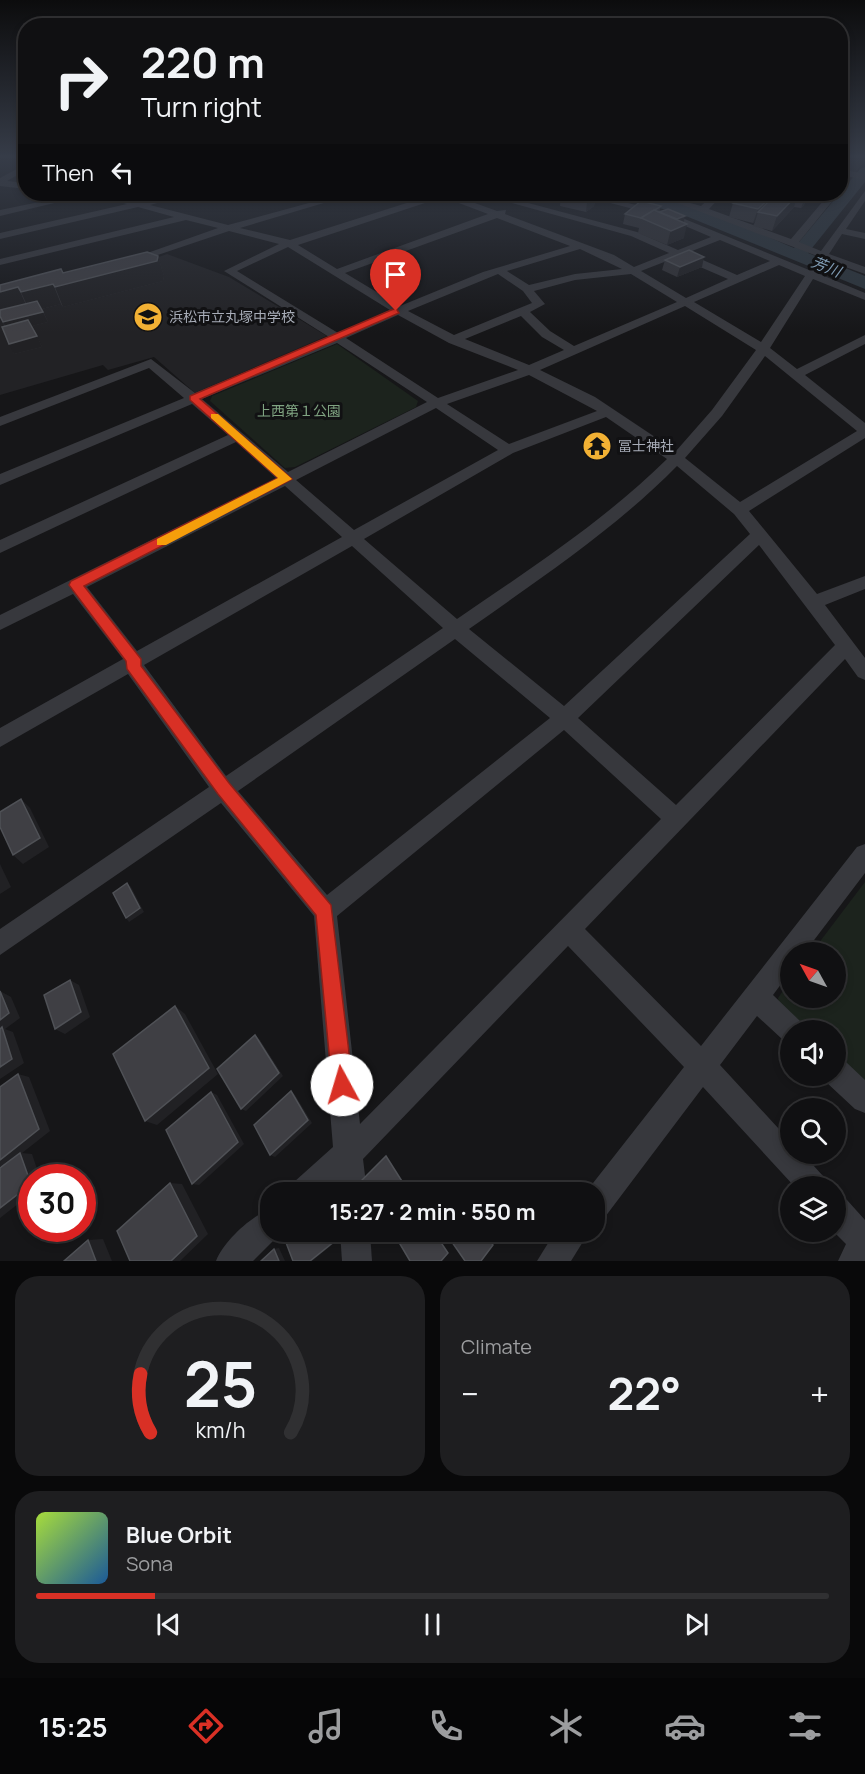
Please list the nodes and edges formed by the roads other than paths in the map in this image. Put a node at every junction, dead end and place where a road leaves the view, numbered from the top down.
1 (93, 215) edge
2 (182, 215) edge
3 (274, 215) edge
4 (377, 215) edge
5 (497, 215) joint
6 (561, 215) edge
7 (666, 215) edge
8 (715, 215) edge
9 (825, 215) edge
10 (839, 215) edge
11 (187, 216) junction
12 (848, 217) joint
13 (231, 227) junction
14 (839, 230) junction
15 (0, 236) edge
16 (865, 236) edge
17 (720, 237) junction
18 (289, 243) junction
19 (795, 245) junction
20 (581, 246) junction
21 (679, 254) junction
22 (779, 261) junction
23 (0, 262) edge
24 (816, 262) junction
25 (112, 266) edge
26 (499, 270) junction
27 (632, 271) junction
28 (865, 271) edge
29 (338, 272) junction
30 (738, 280) junction
31 (527, 289) junction
32 (865, 297) edge
33 (684, 304) junction
34 (396, 311) junction
35 (523, 311) junction
36 (337, 338) junction
37 (865, 339) edge
38 (453, 340) junction
39 (764, 350) junction
40 (573, 351) junction
41 (528, 370) junction
42 (796, 375) junction
43 (193, 398) junction
44 (435, 404) junction
45 (607, 412) junction
46 (0, 422) edge
47 (865, 431) edge
48 (238, 436) junction
49 (507, 450) junction
50 (676, 459) junction
51 (286, 479) junction
52 (0, 480) edge
53 (739, 510) junction
54 (759, 535) junction
55 (354, 538) junction
56 (0, 547) edge
57 (865, 582) edge
58 (76, 585) junction
59 (813, 603) junction
60 (0, 622) edge
61 (456, 628) junction
62 (846, 646) junction
63 (134, 664) junction
64 (865, 672) edge
65 (564, 718) junction
66 (0, 738) edge
67 (223, 789) junction
68 (677, 820) junction
69 (865, 855) edge
70 (325, 911) junction
71 (568, 929) junction
72 (0, 943) edge
73 (756, 997) junction
74 (780, 1020) edge
75 (702, 1066) junction
76 (846, 1082) edge
77 (865, 1100) edge
78 (349, 1150) junction
79 (804, 1176) edge
80 (315, 1182) edge
81 (351, 1182) edge
82 (605, 1192) edge
83 (846, 1225) edge
84 (260, 1233) edge
85 (356, 1242) edge
86 (566, 1242) edge
87 (862, 1247) edge
88 (231, 1261) edge
89 (357, 1261) edge
90 (552, 1261) edge

1 - 15 street
2 - 11 street
3 - 13 street
4 - 18 street
5 - 20 street
5 - 29 street
6 - 21 street
7 - 17 street
8 - 19 street
9 - 19 street
10 - 12 street
11 - 13 street
11 - 23 street
12 - 14 street
13 - 18 street
13 - 25 street
14 - 16 street
14 - 24 street
17 - 21 street
17 - 22 street
18 - 29 street
18 - 36 street
19 - 24 street
20 - 26 street
20 - 27 street
21 - 27 street
21 - 30 street
22 - 24 street
22 - 30 street
24 - 28 street
24 - 32 street
24 - 39 street
26 - 31 street
26 - 34 street
27 - 31 street
27 - 33 street
29 - 34 street
30 - 33 street
31 - 35 street
33 - 39 street
33 - 40 street
34 - 36 street
34 - 38 street
35 - 38 street
35 - 40 street
36 - 43 street
36 - 44 street
37 - 42 street
38 - 41 street
39 - 42 street
39 - 50 street
40 - 41 street
41 - 44 street
41 - 45 street
42 - 47 street
43 - 46 street
43 - 48 street
43 - 52 street
44 - 49 street
44 - 51 street
45 - 49 street
45 - 50 street
47 - 53 street
48 - 51 street
48 - 56 street
49 - 55 street
50 - 53 street
50 - 61 street
51 - 55 street
51 - 58 street
53 - 54 street
54 - 59 street
54 - 65 street
55 - 61 street
55 - 63 street
57 - 59 street
58 - 60 street
58 - 63 street
59 - 62 street
61 - 65 street
61 - 67 street
62 - 64 street
62 - 68 street
63 - 66 street
63 - 67 street
65 - 68 street
65 - 70 street
67 - 70 street
67 - 72 street
68 - 71 street
69 - 73 street
70 - 78 street
71 - 75 street
71 - 78 street
73 - 74 street
73 - 75 street
75 - 79 street
75 - 82 street
76 - 77 street
78 - 80 street
78 - 81 street
83 - 87 street
84 - 88 street
85 - 89 street
86 - 90 street

